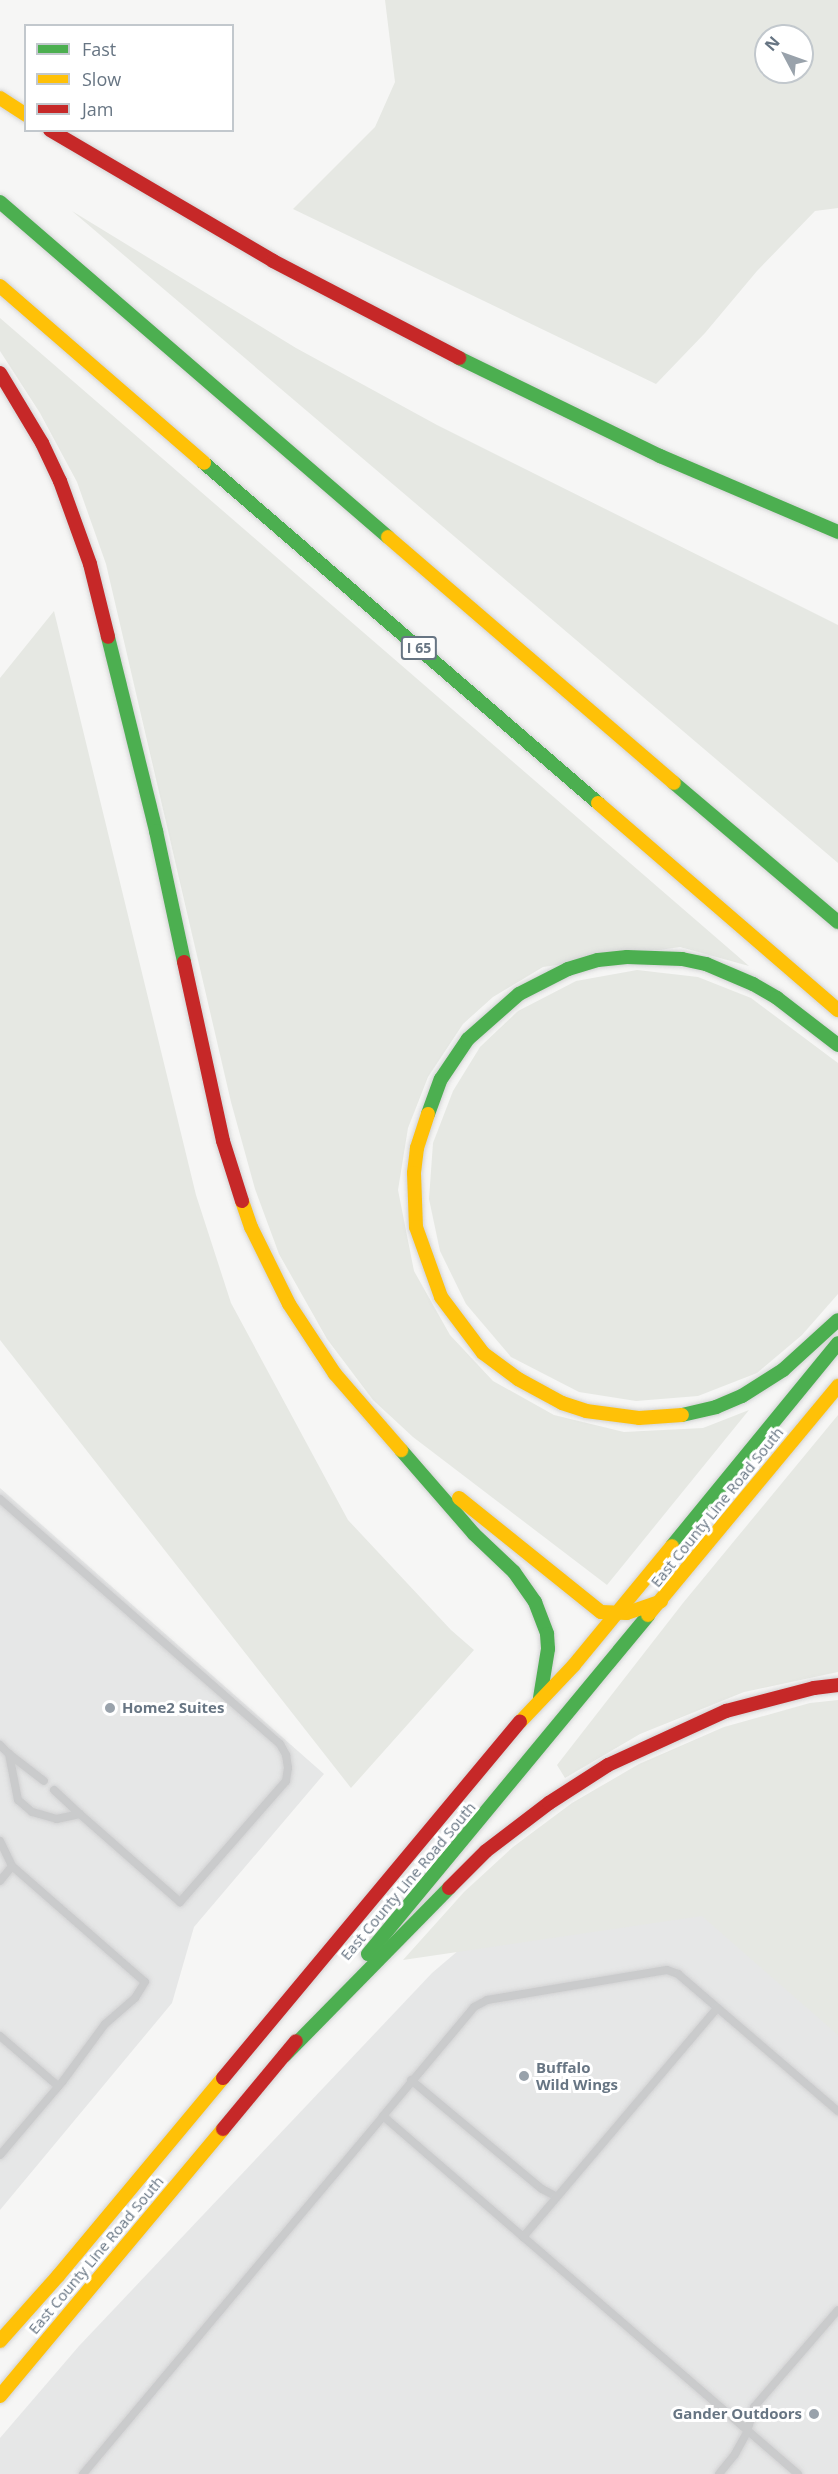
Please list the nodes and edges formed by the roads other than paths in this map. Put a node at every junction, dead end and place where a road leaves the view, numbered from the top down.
1 (0, 98) edge
2 (24, 114) edge
3 (53, 132) edge
4 (0, 202) edge
5 (0, 286) edge
6 (0, 373) edge
7 (838, 532) edge
8 (838, 922) edge
9 (838, 1010) edge
10 (838, 1045) edge
11 (838, 1320) edge
12 (838, 1343) edge
13 (838, 1386) edge
14 (407, 1459) junction
15 (0, 1499) edge
16 (661, 1601) junction
17 (615, 1614) junction
18 (838, 1685) edge
19 (540, 1698) junction
20 (0, 1745) edge
21 (9, 1754) junction
22 (44, 1781) dead end
23 (54, 1791) dead end
24 (80, 1815) junction
25 (0, 1841) edge
26 (12, 1866) junction
27 (0, 1881) edge
28 (717, 2008) junction
29 (0, 2036) edge
30 (285, 2055) junction
31 (411, 2080) junction
32 (58, 2086) junction
33 (838, 2111) edge
34 (383, 2116) junction
35 (0, 2155) edge
36 (557, 2197) junction
37 (523, 2237) junction
38 (838, 2310) edge
39 (0, 2342) edge
40 (0, 2396) edge
41 (747, 2432) junction
42 (83, 2474) edge
43 (719, 2474) edge
44 (798, 2474) edge

1 - 2 main road
3 - 7 main road
4 - 8 main road
5 - 9 main road, I 65
6 - 14 main road
10 - 11 main road
12 - 17 main road, East County Line Road South
13 - 16 main road, East County Line Road South
14 - 17 main road
14 - 19 main road
15 - 24 lane
16 - 17 main road
16 - 30 main road, East County Line Road South
17 - 19 main road, East County Line Road South
18 - 30 main road
19 - 39 main road, East County Line Road South
20 - 21 lane
21 - 22 lane
21 - 24 lane
23 - 24 lane
25 - 26 lane
26 - 27 lane
26 - 32 lane
28 - 31 lane
28 - 33 lane
28 - 36 lane
29 - 32 lane
30 - 40 main road, East County Line Road South
31 - 34 lane
31 - 36 lane
32 - 35 lane
34 - 37 lane
34 - 42 lane
36 - 37 lane
37 - 41 lane
38 - 41 lane
41 - 43 lane
41 - 44 lane

